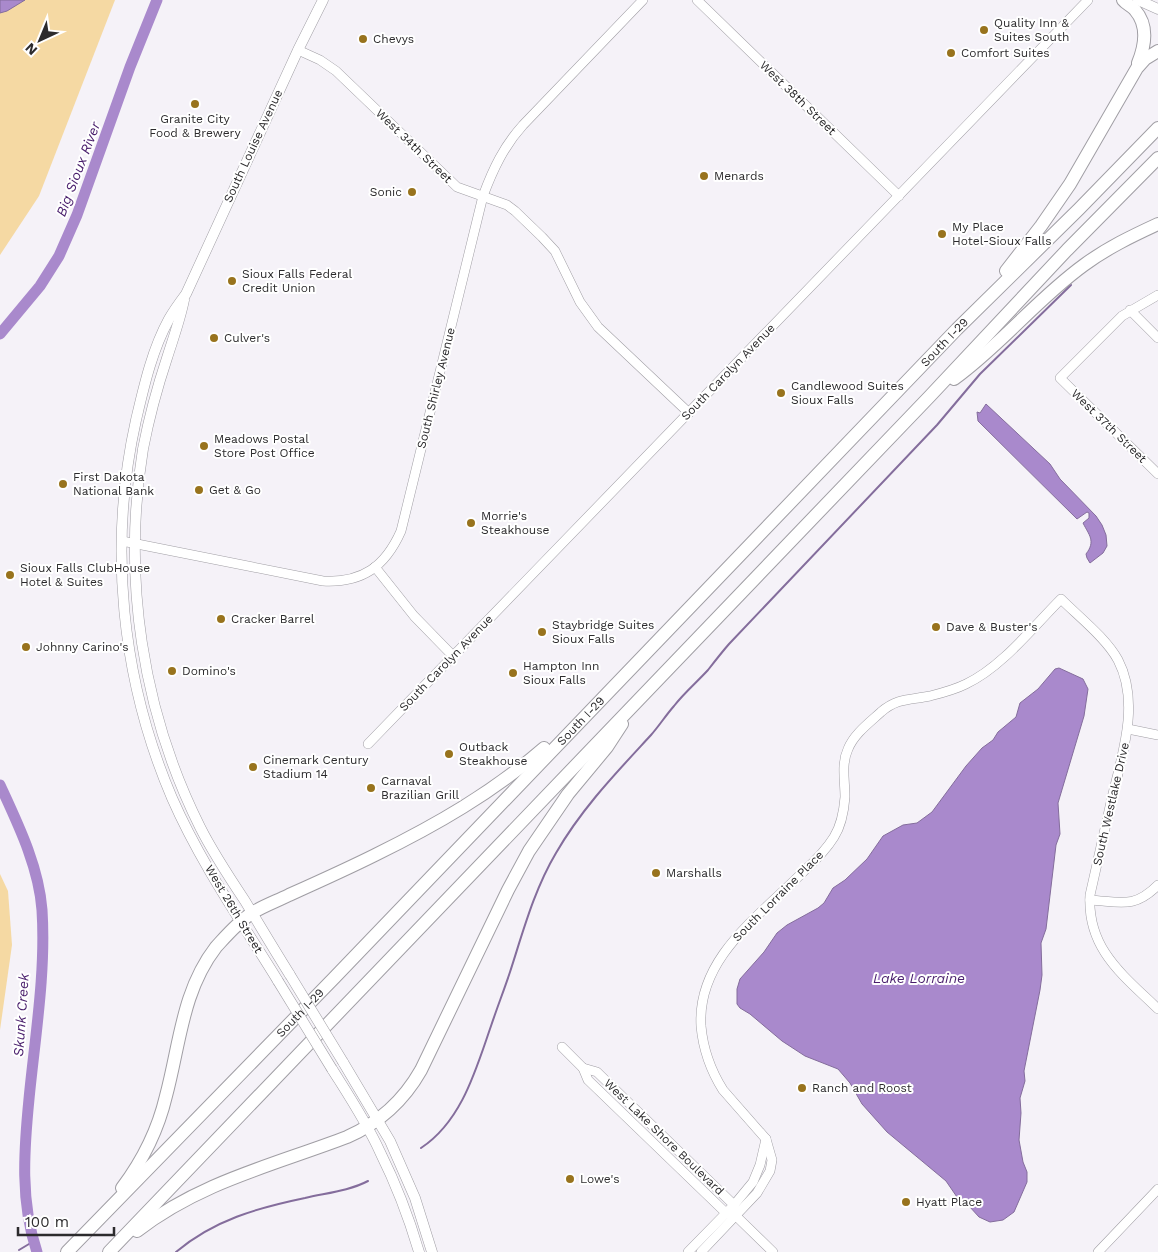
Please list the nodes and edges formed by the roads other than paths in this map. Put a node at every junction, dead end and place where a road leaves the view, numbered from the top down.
1 (324, 0) edge
2 (643, 0) edge
3 (697, 0) edge
4 (1088, 0) edge
5 (1123, 0) edge
6 (1138, 0) edge
7 (1155, 8) edge
8 (298, 50) junction
9 (1158, 51) edge
10 (1137, 68) junction
11 (1158, 128) edge
12 (1158, 158) edge
13 (483, 196) junction
14 (899, 196) junction
15 (1158, 224) edge
16 (186, 294) junction
17 (1158, 295) edge
18 (1130, 310) junction
19 (957, 328) junction
20 (1158, 338) edge
21 (930, 396) junction
22 (689, 412) junction
23 (1158, 474) edge
24 (122, 541) junction
25 (135, 544) junction
26 (376, 567) junction
27 (1061, 599) joint
28 (453, 656) junction
29 (599, 701) junction
30 (637, 701) junction
31 (1128, 729) junction
32 (1158, 735) edge
33 (368, 744) dead end
34 (1158, 885) edge
35 (1090, 900) junction
36 (252, 913) junction
37 (241, 922) junction
38 (1158, 1008) edge
39 (562, 1047) dead end
40 (583, 1068) junction
41 (378, 1119) junction
42 (367, 1127) junction
43 (766, 1139) junction
44 (1158, 1189) edge
45 (734, 1205) junction
46 (726, 1213) junction
47 (736, 1216) junction
48 (77, 1242) junction
49 (67, 1252) edge
50 (111, 1252) edge
51 (419, 1252) edge
52 (432, 1252) edge
53 (688, 1252) edge
54 (701, 1252) edge
55 (773, 1252) edge
56 (1098, 1252) edge

1 - 8 main road, South Louise Avenue
2 - 13 street, South Shirley Avenue
3 - 14 street, West 38th Street
4 - 14 street, South Carolyn Avenue
5 - 10 highway
6 - 7 main road
8 - 13 street, West 34th Street
8 - 16 main road, South Louise Avenue
9 - 10 highway
10 - 19 highway
11 - 19 highway, South I-29
12 - 21 highway, South I-29
13 - 22 street, West 34th Street
13 - 26 street, South Shirley Avenue
14 - 22 street, South Carolyn Avenue
15 - 21 highway
16 - 24 main road, South Louise Avenue
16 - 25 main road, South Louise Avenue
17 - 18 street
18 - 20 street
18 - 23 street, West 37th Street
19 - 29 highway, South I-29
21 - 30 highway, South I-29
22 - 28 street, South Carolyn Avenue
24 - 25 street, South Shirley Avenue
24 - 37 main road, West 26th Street
25 - 26 street, South Shirley Avenue
25 - 36 main road, West 26th Street
26 - 28 street
27 - 31 street, South Westlake Drive
27 - 43 street, South Lorraine Place
28 - 33 street, South Carolyn Avenue
29 - 36 highway
29 - 48 highway, South I-29
30 - 41 highway
30 - 50 highway, South I-29
31 - 32 street
31 - 35 street, South Westlake Drive
34 - 35 street
35 - 38 street, South Westlake Drive
36 - 37 highway
36 - 41 main road, West 26th Street, bridge
37 - 42 main road, West 26th Street, bridge
37 - 48 highway
39 - 40 street, West Lake Shore Boulevard
40 - 45 street, West Lake Shore Boulevard
40 - 46 street, West Lake Shore Boulevard
41 - 42 highway
41 - 52 main road, West 26th Street
42 - 50 highway
42 - 51 main road, West 26th Street
43 - 45 street
43 - 47 street, South Lorraine Place
44 - 56 street
45 - 46 street
45 - 47 street, West Lake Shore Boulevard
46 - 47 street, West Lake Shore Boulevard
46 - 53 street
47 - 54 street, South Lorraine Place
47 - 55 street, West Lake Shore Boulevard
48 - 49 highway, South I-29

